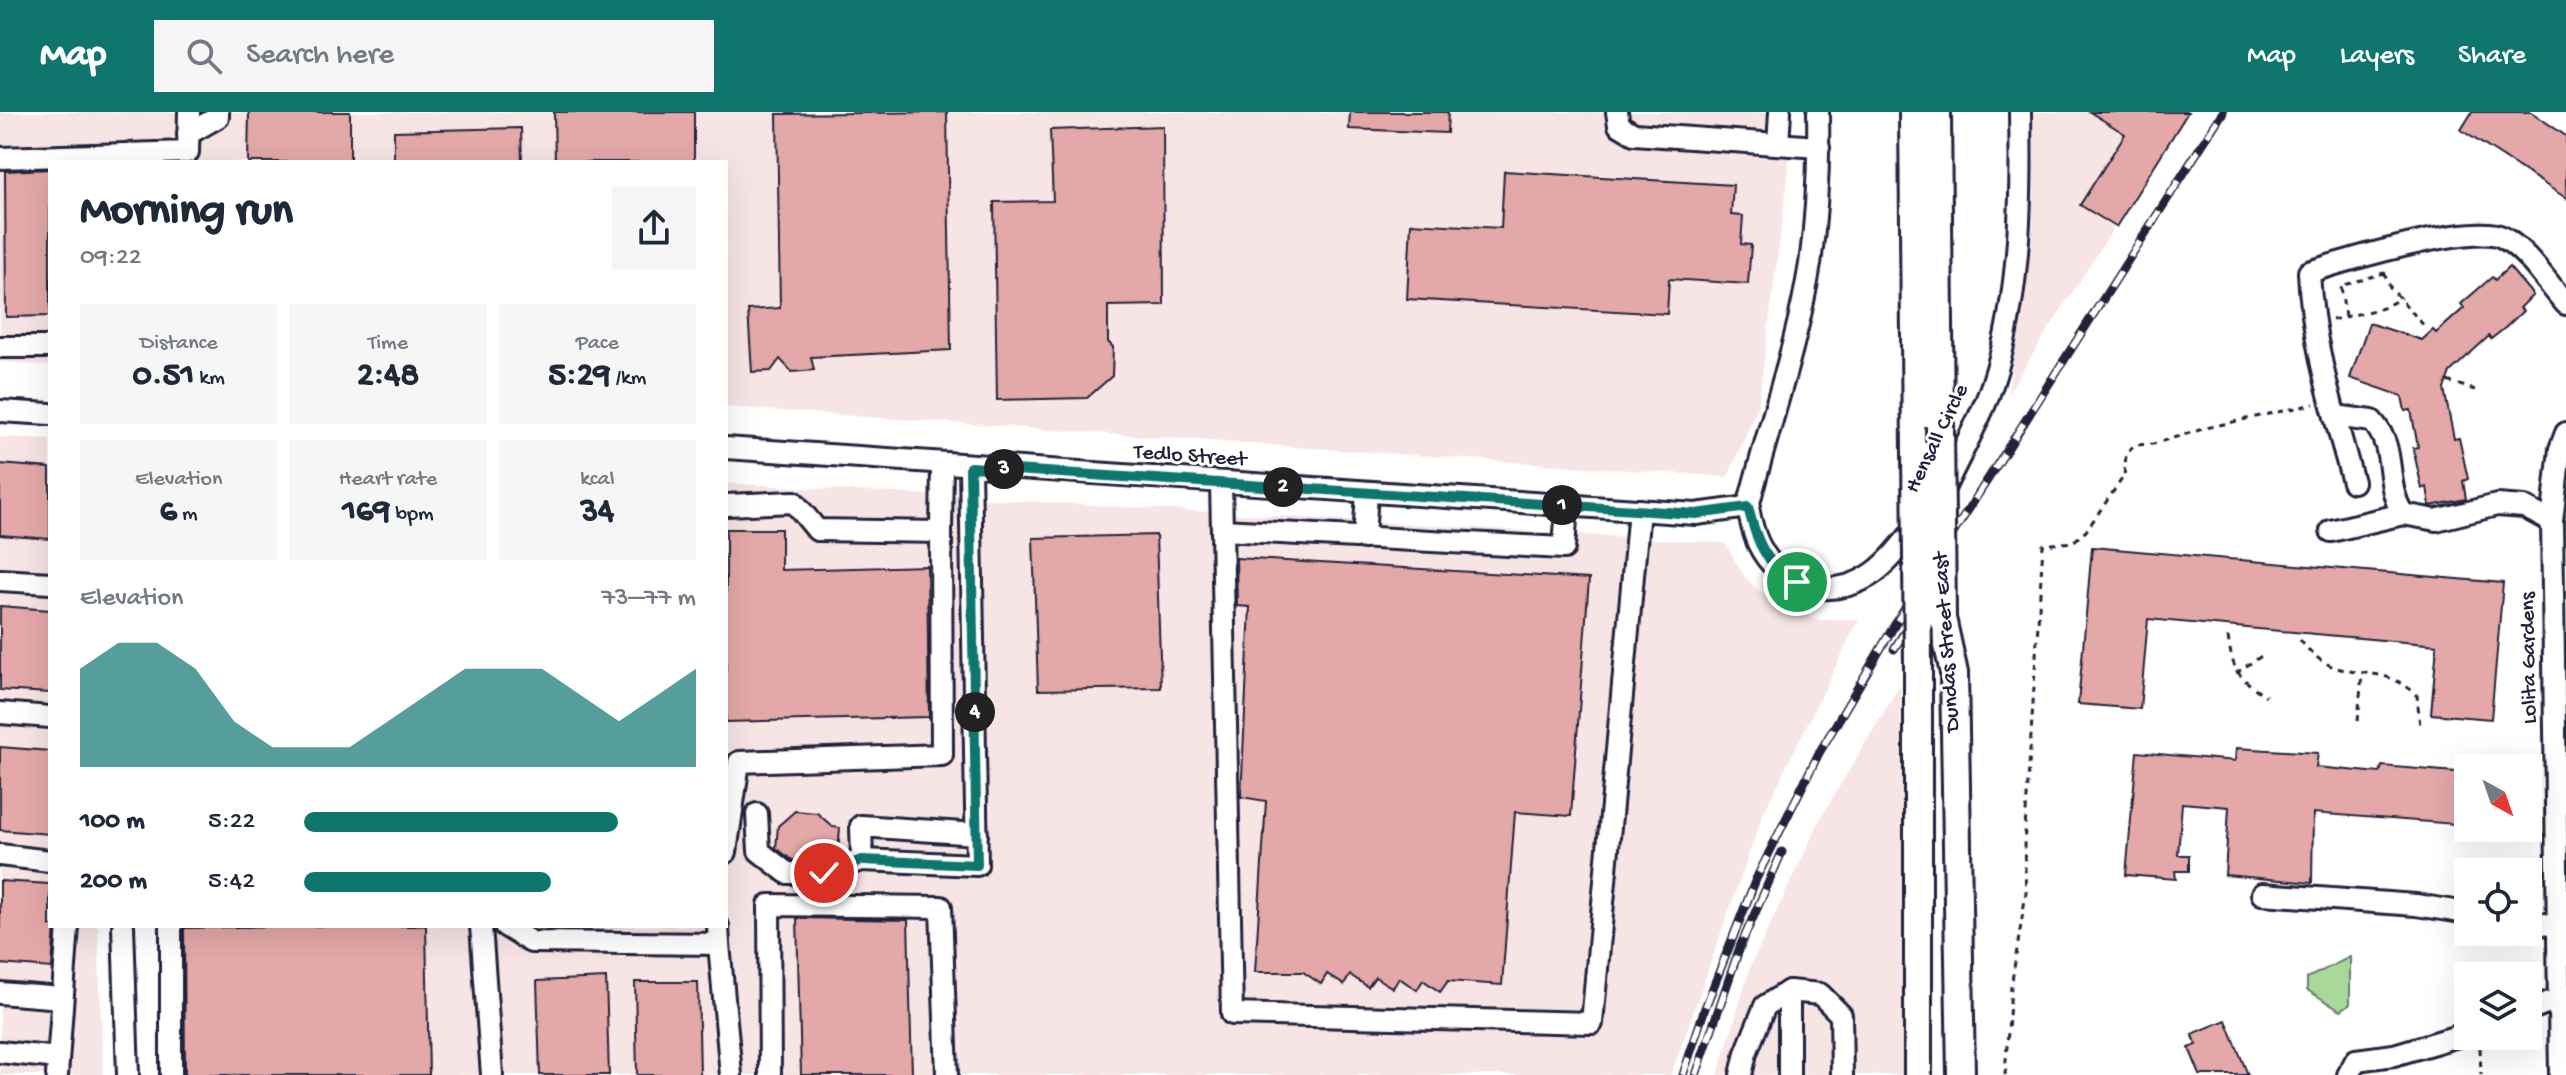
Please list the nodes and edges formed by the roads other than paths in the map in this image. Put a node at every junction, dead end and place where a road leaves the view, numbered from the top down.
1 (189, 112) edge
2 (218, 112) edge
3 (1617, 112) edge
4 (1780, 112) edge
5 (1818, 112) edge
6 (1913, 112) edge
7 (1937, 112) edge
8 (2020, 112) edge
9 (1778, 144) junction
10 (1819, 147) junction
11 (188, 149) edge
12 (0, 158) edge
13 (2566, 304) edge
14 (0, 347) edge
15 (48, 347) edge
16 (2332, 408) junction
17 (0, 411) edge
18 (48, 414) edge
19 (2566, 433) edge
20 (728, 448) edge
21 (942, 464) junction
22 (970, 467) junction
23 (2353, 482) dead end
24 (1221, 483) junction
25 (1367, 493) junction
26 (728, 505) edge
27 (1567, 505) junction
28 (1748, 507) junction
29 (1639, 510) junction
30 (2403, 514) junction
31 (2552, 522) junction
32 (1222, 530) junction
33 (2331, 531) dead end
34 (941, 532) junction
35 (1364, 538) junction
36 (0, 580) edge
37 (48, 583) edge
38 (0, 713) edge
39 (48, 717) edge
40 (757, 814) dead end
41 (977, 834) junction
42 (728, 838) edge
43 (0, 855) edge
44 (862, 860) junction
45 (48, 861) edge
46 (2262, 894) dead end
47 (2454, 911) edge
48 (2542, 924) edge
49 (2558, 926) junction
50 (68, 928) edge
51 (123, 928) edge
52 (171, 928) edge
53 (481, 928) edge
54 (508, 928) edge
55 (719, 935) edge
56 (1789, 991) junction
57 (0, 993) edge
58 (62, 998) junction
59 (2560, 998) junction
60 (2542, 1005) edge
61 (2454, 1037) edge
62 (0, 1052) edge
63 (58, 1066) edge
64 (128, 1075) edge
65 (171, 1075) edge
66 (492, 1075) edge
67 (731, 1075) edge
68 (770, 1075) edge
69 (947, 1075) edge
70 (1741, 1075) edge
71 (1789, 1075) edge
72 (1842, 1075) edge
73 (1918, 1075) edge
74 (1961, 1075) edge
75 (2348, 1075) edge
76 (2560, 1075) edge

1 - 11 street
2 - 11 street
3 - 9 street
4 - 9 street
5 - 10 street
6 - 73 main road, Dundas Street East, bridge
7 - 74 main road, Dundas Street East, bridge
8 - 28 street, Hensall Circle
9 - 10 street
10 - 28 street
11 - 12 street
13 - 16 street
14 - 15 street
16 - 23 street
16 - 30 street
17 - 18 street
19 - 31 street, Lolita Gardens
20 - 21 street, Tedlo Street
21 - 22 street, Tedlo Street
21 - 34 street
22 - 24 street, Tedlo Street
22 - 41 street
24 - 25 street, Tedlo Street
24 - 32 street
25 - 27 street, Tedlo Street
25 - 35 street
26 - 34 street
27 - 29 street, Tedlo Street
27 - 35 street
28 - 29 street, Tedlo Street
29 - 32 street
30 - 31 street
30 - 33 street
31 - 49 street, Lolita Gardens
32 - 35 street
34 - 42 street
36 - 37 street
38 - 39 street
40 - 44 street
41 - 44 street
41 - 44 street
43 - 45 street
46 - 47 street
48 - 49 street
49 - 59 street, Lolita Gardens
50 - 58 street
51 - 64 street
52 - 65 street
53 - 66 street
54 - 55 street
55 - 67 street
56 - 70 street
56 - 71 street
56 - 72 street
57 - 58 street
58 - 63 street
59 - 60 street
59 - 76 street, Lolita Gardens
61 - 75 street
62 - 63 street
68 - 69 street

